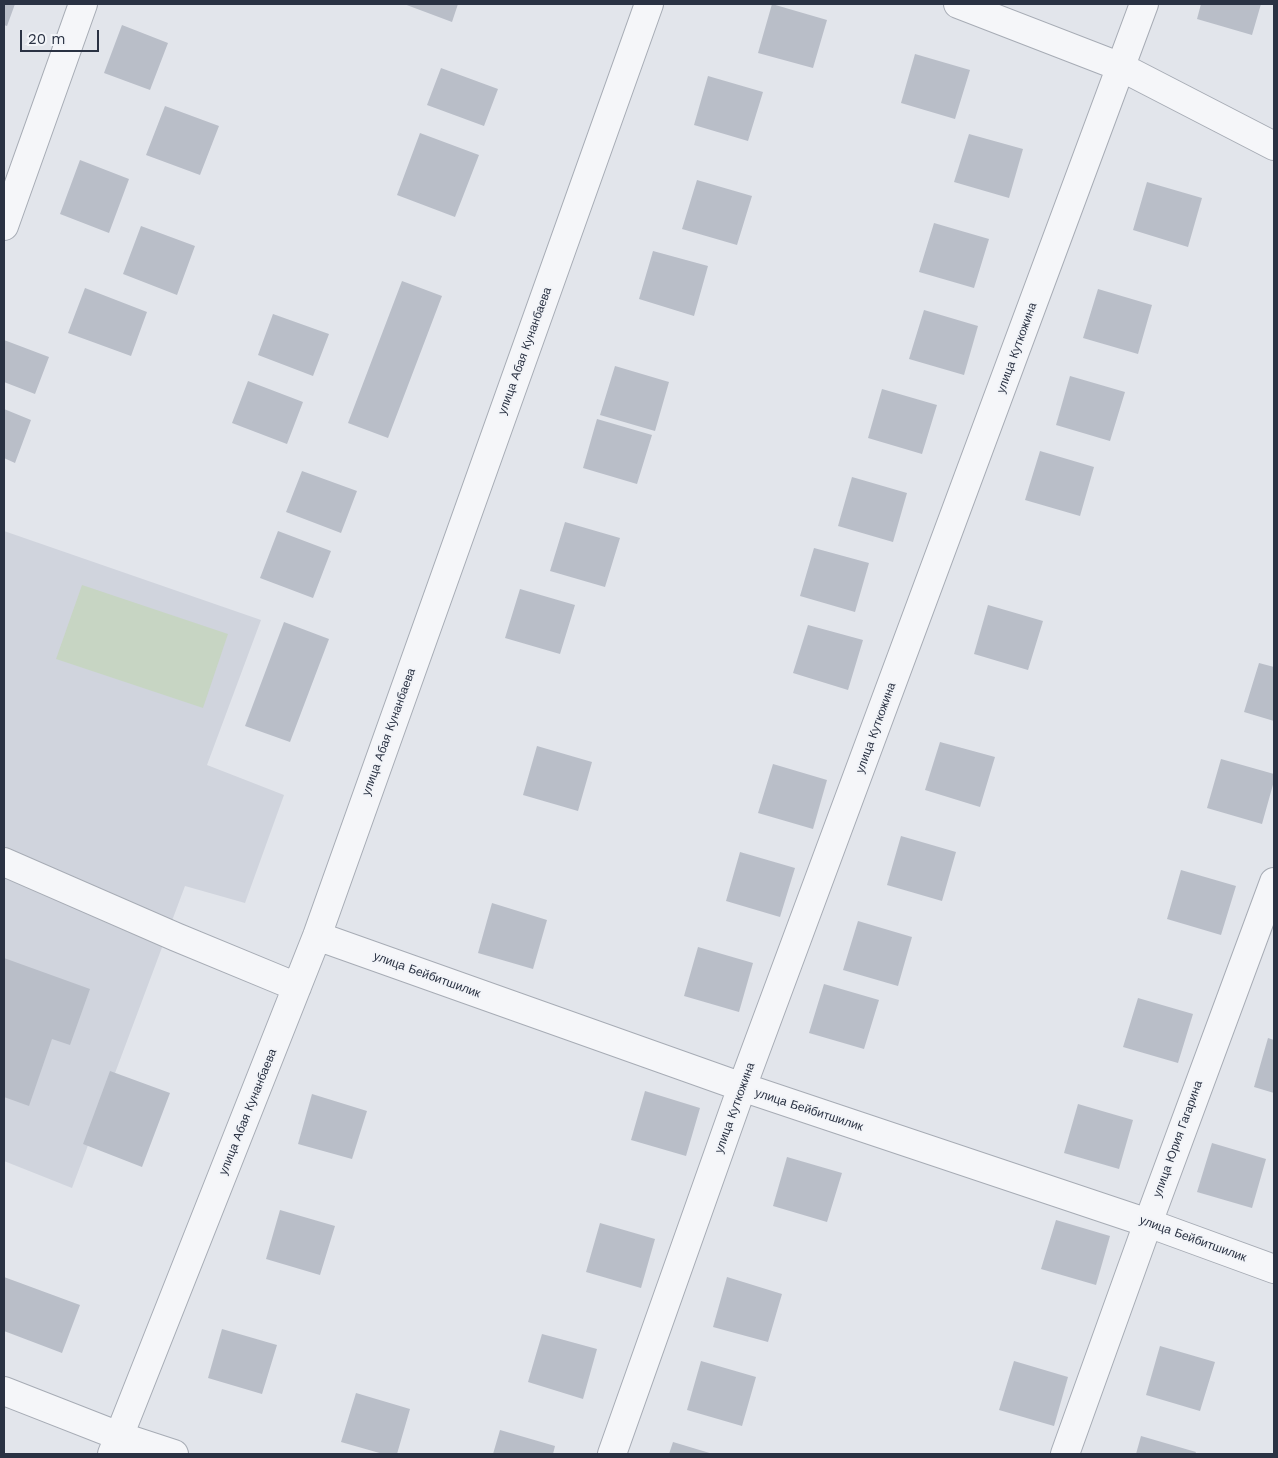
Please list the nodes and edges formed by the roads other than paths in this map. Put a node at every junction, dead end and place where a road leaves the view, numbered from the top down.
1 (83, 4) edge
2 (649, 4) edge
3 (958, 4) edge
4 (1144, 4) edge
5 (1121, 67) junction
6 (1274, 146) edge
7 (4, 226) edge
8 (4, 862) edge
9 (1274, 882) edge
10 (318, 936) junction
11 (297, 986) junction
12 (742, 1087) junction
13 (1148, 1223) junction
14 (1274, 1269) edge
15 (4, 1391) edge
16 (116, 1445) edge
17 (174, 1454) edge
18 (612, 1454) edge
19 (1065, 1454) edge

1 - 7 street
2 - 10 street, улица Абая Кунанбаева
3 - 5 street
4 - 5 street, улица Куткожина
5 - 6 street
5 - 12 street, улица Куткожина
8 - 11 street
9 - 13 street, улица Юрия Гагарина
10 - 11 street, улица Абая Кунанбаева
10 - 12 street, улица Бейбитшилик
11 - 16 street, улица Абая Кунанбаева
12 - 13 street, улица Бейбитшилик
12 - 18 street, улица Куткожина
13 - 14 street, улица Бейбитшилик
13 - 19 street, улица Юрия Гагарина
15 - 16 street
16 - 17 street

